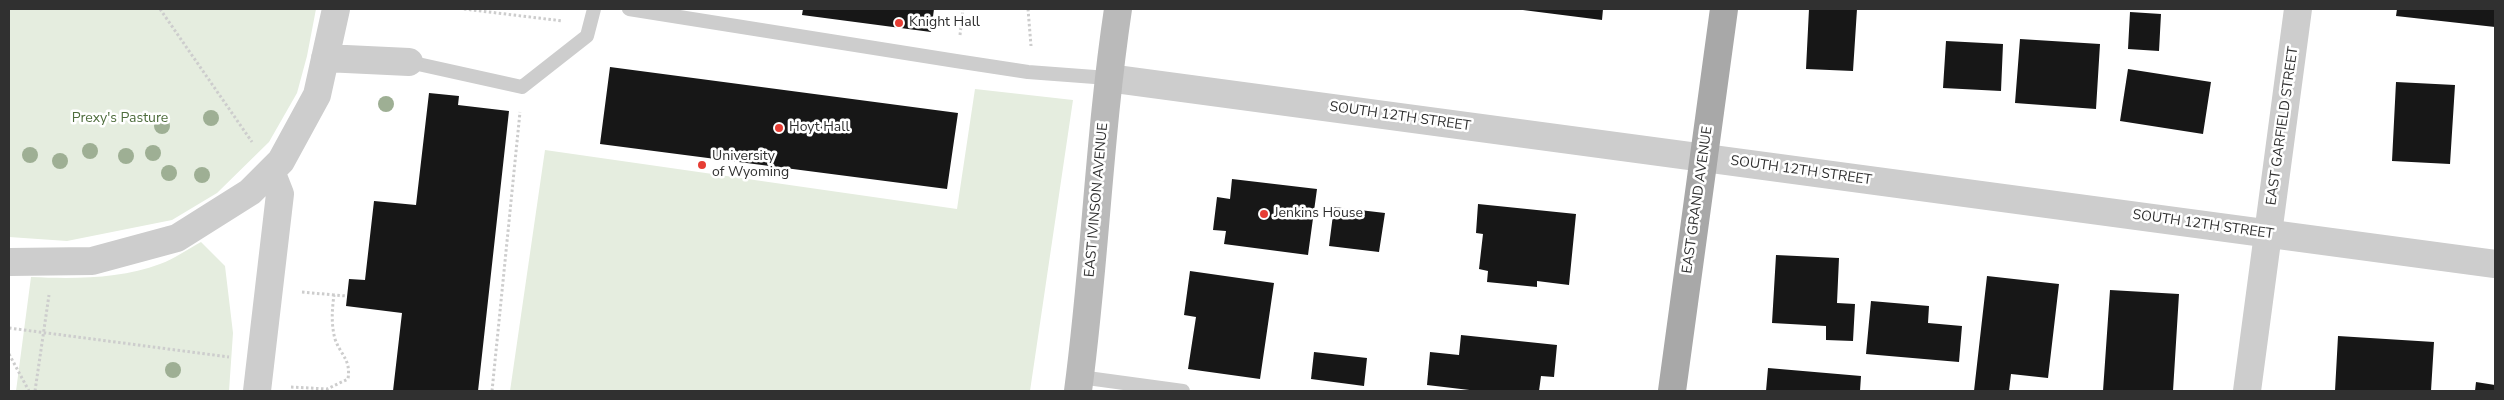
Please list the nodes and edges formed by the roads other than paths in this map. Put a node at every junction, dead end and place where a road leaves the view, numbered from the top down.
1 (336, 9) edge
2 (594, 9) edge
3 (629, 9) edge
4 (1118, 9) edge
5 (1724, 9) edge
6 (2298, 9) edge
7 (325, 58) junction
8 (409, 62) joint
9 (1108, 78) junction
10 (1704, 158) junction
11 (271, 171) junction
12 (2268, 234) junction
13 (9, 262) edge
14 (2495, 264) edge
15 (258, 379) edge
16 (1079, 384) edge
17 (1184, 391) edge
18 (1672, 391) edge
19 (2247, 391) edge

1 - 7 street
2 - 8 lane
3 - 9 lane
4 - 9 street, EAST IVINSON AVENUE
5 - 10 main road, EAST GRAND AVENUE
6 - 12 street, EAST GARFIELD STREET
7 - 8 street
7 - 11 street
9 - 10 street, SOUTH 12TH STREET
9 - 16 street, EAST IVINSON AVENUE
10 - 12 street, SOUTH 12TH STREET
10 - 18 main road, EAST GRAND AVENUE
11 - 13 street
11 - 15 street
12 - 14 street, SOUTH 12TH STREET
12 - 19 street, EAST GARFIELD STREET
16 - 17 lane

